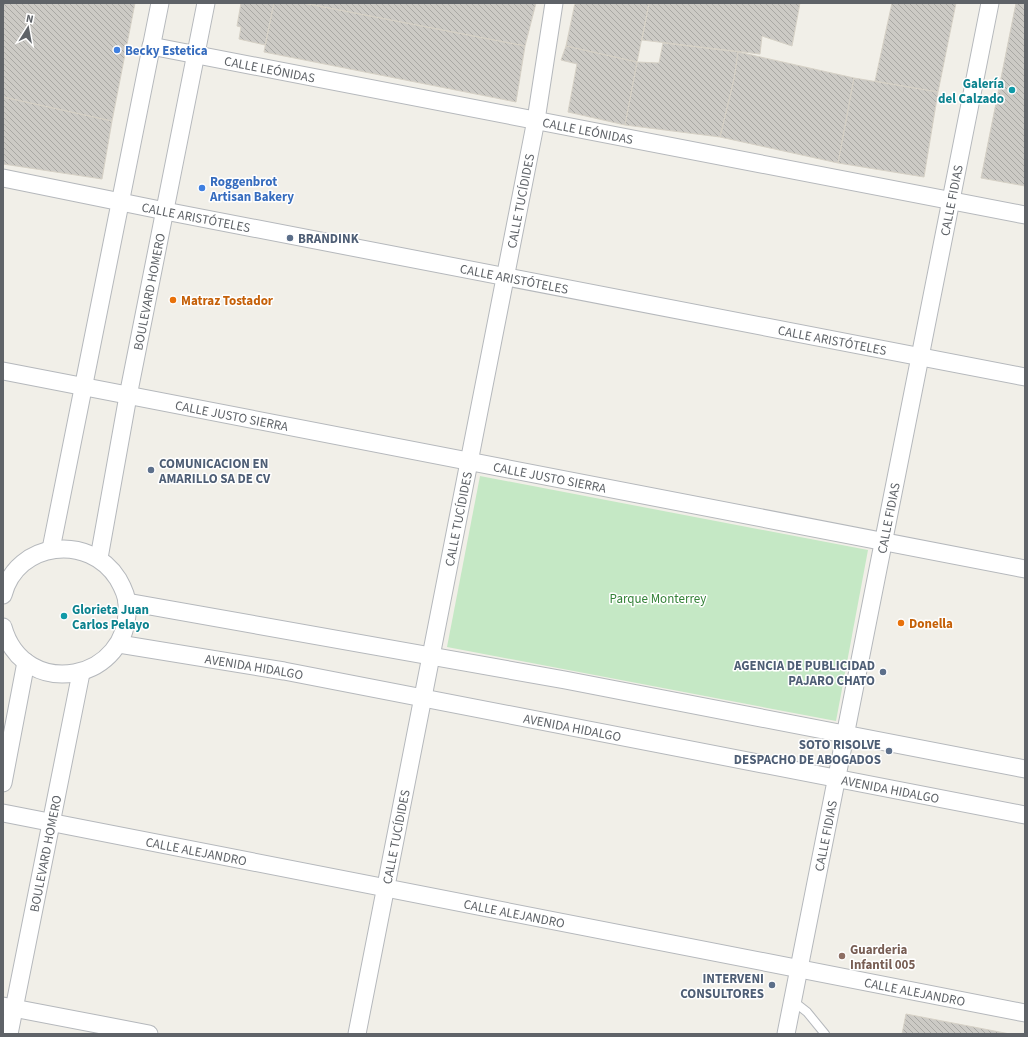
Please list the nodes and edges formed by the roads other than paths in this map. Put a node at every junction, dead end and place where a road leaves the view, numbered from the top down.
1 (160, 3) edge
2 (206, 3) edge
3 (554, 3) edge
4 (990, 3) edge
5 (151, 46) junction
6 (196, 55) junction
7 (536, 120) junction
8 (3, 178) edge
9 (951, 200) junction
10 (120, 202) junction
11 (165, 211) junction
12 (1025, 215) edge
13 (506, 277) junction
14 (920, 356) junction
15 (3, 371) edge
16 (1025, 377) edge
17 (84, 387) junction
18 (128, 396) junction
19 (469, 462) junction
20 (884, 542) junction
21 (51, 549) junction
22 (99, 558) junction
23 (1025, 569) edge
24 (8, 572) edge
25 (3, 595) edge
26 (127, 602) junction
27 (3, 627) edge
28 (119, 644) junction
29 (431, 656) junction
30 (26, 662) junction
31 (81, 673) junction
32 (423, 699) junction
33 (845, 735) junction
34 (1025, 769) edge
35 (836, 779) junction
36 (3, 783) edge
37 (3, 813) edge
38 (1025, 815) edge
39 (52, 823) junction
40 (386, 888) junction
41 (799, 968) junction
42 (792, 1001) junction
43 (9, 1007) edge
44 (1025, 1013) edge
45 (9, 1034) edge
46 (149, 1034) edge
47 (357, 1034) edge
48 (786, 1034) edge
49 (825, 1034) edge

1 - 5 street
2 - 6 street, BOULEVARD HOMERO
3 - 7 street, CALLE TUCÍDIDES
4 - 9 street, CALLE FIDIAS
5 - 6 street, CALLE LEÓNIDAS
5 - 10 street
6 - 7 street, CALLE LEÓNIDAS
6 - 11 street, BOULEVARD HOMERO
7 - 9 street, CALLE LEÓNIDAS
7 - 13 street, CALLE TUCÍDIDES
8 - 10 street, CALLE ARISTÓTELES
9 - 12 street, CALLE LEÓNIDAS
9 - 14 street, CALLE FIDIAS
10 - 11 street, CALLE ARISTÓTELES
10 - 17 street
11 - 13 street, CALLE ARISTÓTELES
11 - 18 street, BOULEVARD HOMERO
13 - 14 street, CALLE ARISTÓTELES
13 - 19 street, CALLE TUCÍDIDES
14 - 16 street, CALLE ARISTÓTELES
14 - 20 street, CALLE FIDIAS
15 - 17 street, CALLE JUSTO SIERRA
17 - 18 street, CALLE JUSTO SIERRA
17 - 21 street
18 - 19 street, CALLE JUSTO SIERRA
18 - 22 street, BOULEVARD HOMERO
19 - 20 street, CALLE JUSTO SIERRA
19 - 29 street, CALLE TUCÍDIDES
20 - 23 street, CALLE JUSTO SIERRA
20 - 33 street, CALLE FIDIAS
21 - 22 street
21 - 24 street
22 - 26 street
24 - 25 street
26 - 28 street
26 - 29 street
27 - 30 street
28 - 31 street
28 - 32 street, AVENIDA HIDALGO
29 - 32 street, CALLE TUCÍDIDES
29 - 33 street
30 - 31 street
30 - 36 street
31 - 39 street, BOULEVARD HOMERO
32 - 35 street, AVENIDA HIDALGO
32 - 40 street, CALLE TUCÍDIDES
33 - 34 street
33 - 35 street, CALLE FIDIAS
35 - 38 street, AVENIDA HIDALGO
35 - 41 street, CALLE FIDIAS
37 - 39 street, CALLE ALEJANDRO
39 - 40 street, CALLE ALEJANDRO
39 - 43 street, BOULEVARD HOMERO
40 - 41 street, CALLE ALEJANDRO
40 - 47 street, CALLE TUCÍDIDES
41 - 42 street, CALLE FIDIAS
41 - 44 street, CALLE ALEJANDRO
42 - 48 street, CALLE FIDIAS
42 - 49 lane
43 - 45 street, BOULEVARD HOMERO
43 - 46 street

